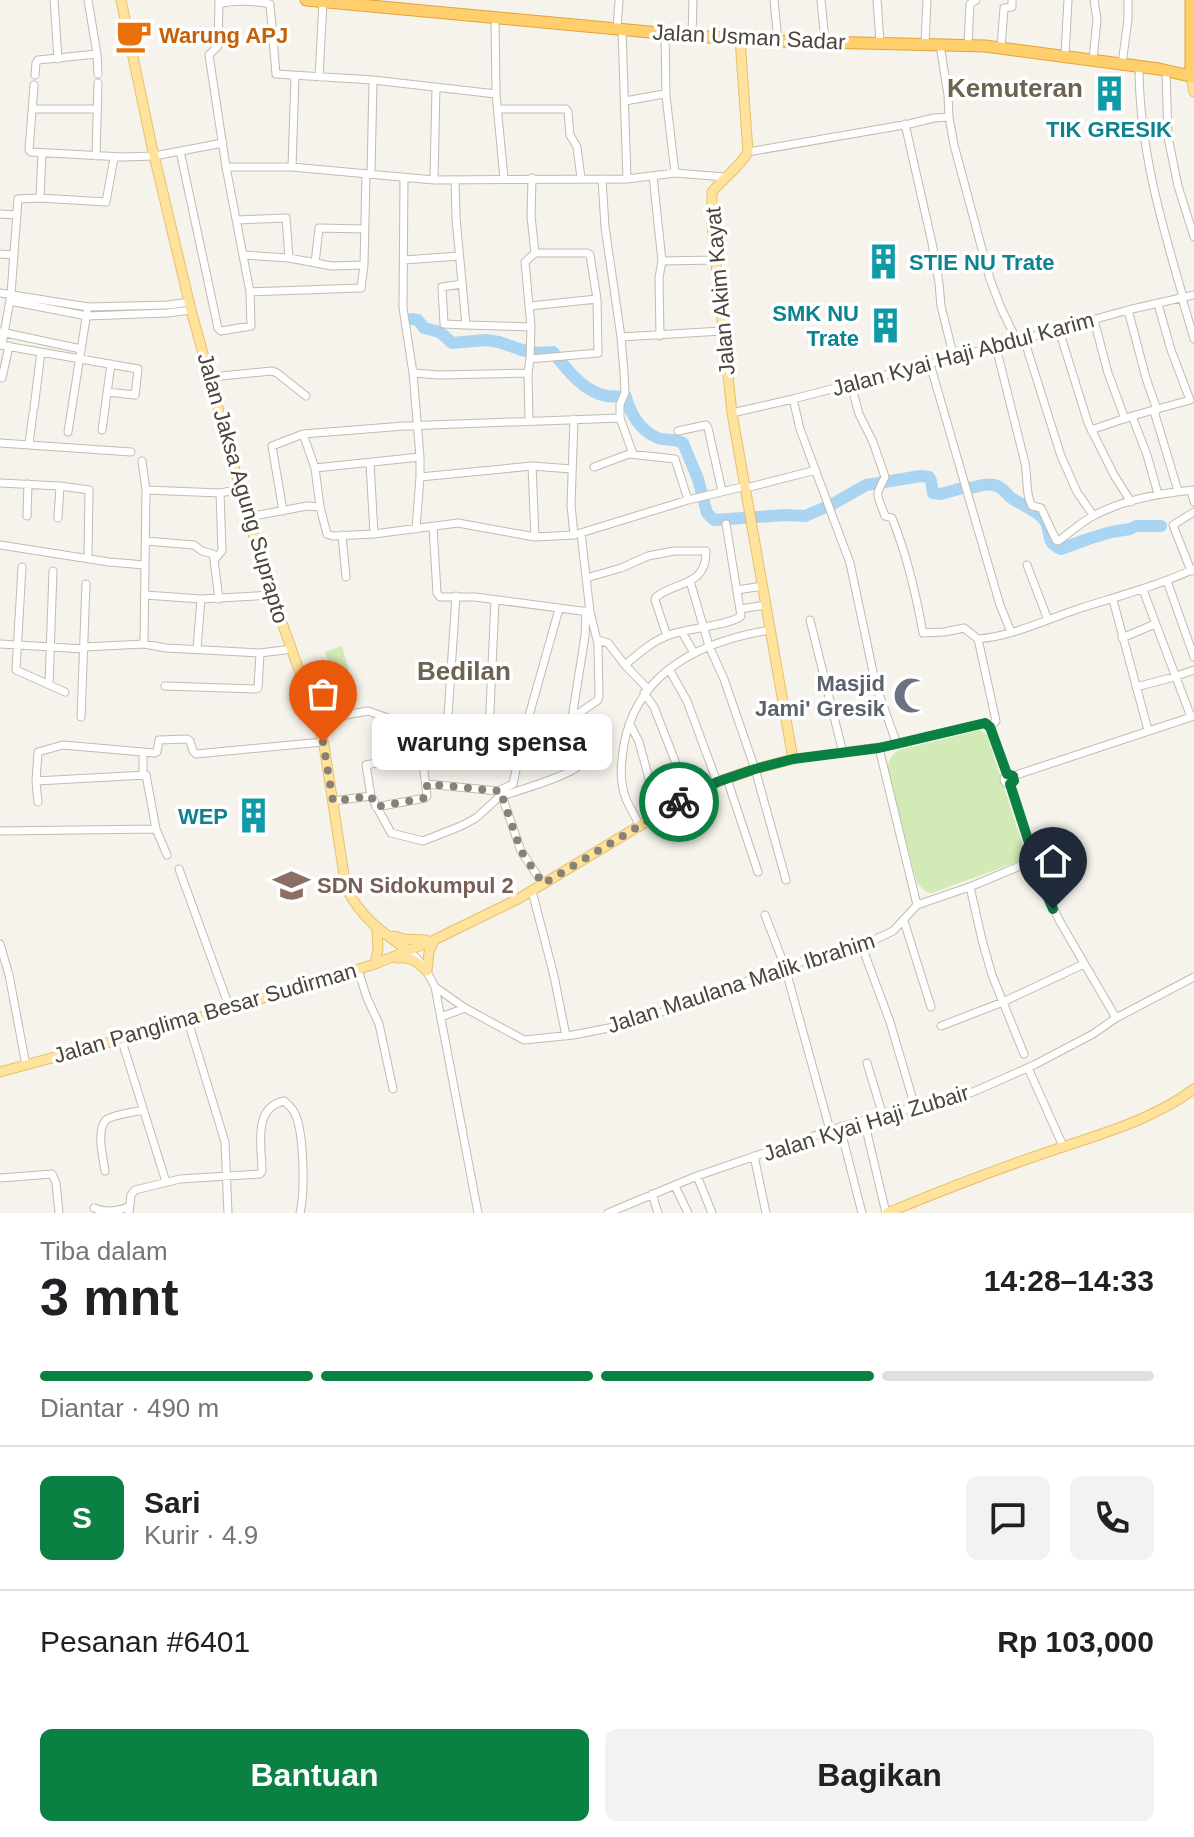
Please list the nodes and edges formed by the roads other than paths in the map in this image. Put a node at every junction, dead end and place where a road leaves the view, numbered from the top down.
1 (54, 0) edge
2 (88, 0) edge
3 (121, 0) edge
4 (306, 0) edge
5 (619, 0) edge
6 (693, 0) edge
7 (774, 0) edge
8 (821, 0) edge
9 (877, 0) edge
10 (927, 0) edge
11 (976, 0) edge
12 (1012, 0) edge
13 (1068, 0) edge
14 (1094, 0) edge
15 (1128, 0) edge
16 (1191, 0) edge
17 (219, 2) edge
18 (323, 2) edge
19 (431, 6) edge
20 (495, 18) junction
21 (619, 30) junction
22 (665, 34) junction
23 (692, 36) junction
24 (740, 39) junction
25 (778, 41) junction
26 (825, 41) junction
27 (880, 42) junction
28 (925, 44) junction
29 (940, 45) junction
30 (968, 45) junction
31 (1001, 48) junction
32 (97, 54) junction
33 (1065, 55) junction
34 (58, 59) junction
35 (1093, 59) junction
36 (1122, 64) junction
37 (1139, 66) junction
38 (1166, 71) junction
39 (35, 75) dead end
40 (295, 76) junction
41 (319, 77) junction
42 (1192, 77) edge
43 (373, 80) junction
44 (34, 85) dead end
45 (436, 87) junction
46 (1194, 92) edge
47 (496, 94) junction
48 (666, 96) junction
49 (625, 101) junction
50 (33, 109) junction
51 (97, 109) junction
52 (498, 109) junction
53 (949, 117) junction
54 (905, 124) junction
55 (223, 143) junction
56 (180, 151) junction
57 (748, 152) junction
58 (42, 153) junction
59 (96, 156) junction
60 (154, 156) junction
61 (114, 158) junction
62 (226, 167) junction
63 (292, 167) junction
64 (675, 173) junction
65 (368, 174) junction
66 (653, 176) junction
67 (404, 177) junction
68 (725, 177) junction
69 (532, 178) junction
70 (581, 178) junction
71 (504, 179) junction
72 (602, 179) junction
73 (627, 179) junction
74 (434, 180) junction
75 (455, 180) junction
76 (40, 198) junction
77 (0, 214) edge
78 (17, 215) junction
79 (237, 220) junction
80 (365, 229) junction
81 (1194, 237) edge
82 (535, 253) junction
83 (0, 254) edge
84 (14, 255) junction
85 (244, 255) junction
86 (459, 256) junction
87 (289, 258) junction
88 (404, 260) junction
89 (715, 260) junction
90 (662, 261) junction
91 (315, 263) junction
92 (364, 265) junction
93 (462, 284) junction
94 (250, 292) junction
95 (0, 293) edge
96 (1194, 295) edge
97 (10, 298) junction
98 (1183, 298) junction
99 (597, 299) junction
100 (1158, 304) junction
101 (190, 306) junction
102 (530, 306) junction
103 (1128, 310) junction
104 (87, 311) junction
105 (1094, 320) junction
106 (466, 325) junction
107 (531, 327) junction
108 (1059, 330) junction
109 (722, 331) junction
110 (2, 332) edge
111 (660, 336) junction
112 (621, 337) junction
113 (1194, 339) edge
114 (1020, 340) junction
115 (4, 346) edge
116 (996, 347) junction
117 (81, 349) junction
118 (41, 352) junction
119 (530, 358) junction
120 (954, 358) junction
121 (79, 359) junction
122 (111, 364) junction
123 (930, 364) junction
124 (413, 373) junction
125 (528, 373) junction
126 (211, 377) junction
127 (2, 378) dead end
128 (851, 384) junction
129 (107, 392) junction
130 (306, 396) dead end
131 (793, 399) junction
132 (1192, 400) edge
133 (1194, 410) edge
134 (1155, 411) junction
135 (732, 413) junction
136 (1128, 417) junction
137 (620, 418) junction
138 (574, 419) junction
139 (529, 420) junction
140 (418, 426) junction
141 (102, 430) dead end
142 (1091, 430) junction
143 (678, 431) dead end
144 (68, 432) dead end
145 (303, 434) junction
146 (0, 443) edge
147 (29, 444) junction
148 (131, 452) dead end
149 (633, 454) junction
150 (420, 457) junction
151 (142, 461) dead end
152 (370, 463) junction
153 (532, 466) junction
154 (594, 467) dead end
155 (315, 468) junction
156 (572, 469) junction
157 (816, 470) junction
158 (420, 477) junction
159 (0, 483) edge
160 (28, 484) junction
161 (60, 486) junction
162 (746, 487) junction
163 (241, 489) junction
164 (146, 490) junction
165 (1193, 490) edge
166 (722, 491) junction
167 (1178, 491) junction
168 (220, 493) junction
169 (1158, 494) junction
170 (688, 500) junction
171 (1131, 502) junction
172 (1194, 502) edge
173 (320, 507) junction
174 (283, 511) junction
175 (1194, 512) edge
176 (1093, 515) junction
177 (27, 516) dead end
178 (248, 517) junction
179 (58, 518) dead end
180 (726, 524) dead end
181 (433, 527) junction
182 (416, 529) junction
183 (374, 534) junction
184 (577, 534) junction
185 (342, 535) junction
186 (535, 537) junction
187 (146, 541) junction
188 (0, 545) edge
189 (88, 558) junction
190 (214, 560) junction
191 (145, 565) junction
192 (1027, 565) dead end
193 (22, 567) dead end
194 (1192, 570) edge
195 (53, 571) dead end
196 (346, 577) dead end
197 (586, 578) junction
198 (690, 581) junction
199 (1167, 581) junction
200 (86, 584) dead end
201 (763, 586) junction
202 (737, 590) junction
203 (1143, 590) junction
204 (145, 595) junction
205 (272, 595) junction
206 (456, 596) junction
207 (201, 599) junction
208 (219, 599) junction
209 (1113, 600) junction
210 (495, 601) junction
211 (766, 605) junction
212 (559, 609) junction
213 (740, 609) junction
214 (588, 612) junction
215 (810, 620) dead end
216 (1048, 620) junction
217 (735, 621) junction
218 (1155, 624) junction
219 (703, 626) junction
220 (770, 630) junction
221 (682, 632) junction
222 (1011, 632) junction
223 (667, 636) junction
224 (736, 637) junction
225 (1122, 638) junction
226 (978, 639) junction
227 (597, 640) junction
228 (0, 644) edge
229 (144, 644) junction
230 (18, 645) junction
231 (709, 646) junction
232 (51, 647) junction
233 (84, 648) junction
234 (197, 649) junction
235 (292, 649) junction
236 (260, 653) junction
237 (694, 653) junction
238 (1194, 657) edge
239 (625, 665) junction
240 (669, 669) junction
241 (1194, 670) edge
242 (1174, 677) junction
243 (49, 684) junction
244 (165, 686) dead end
245 (1136, 687) junction
246 (646, 691) junction
247 (65, 692) dead end
248 (81, 717) dead end
249 (1192, 717) edge
250 (572, 718) junction
251 (317, 720) junction
252 (630, 723) junction
253 (990, 727) junction
254 (419, 729) junction
255 (1148, 730) junction
256 (447, 731) junction
257 (489, 732) junction
258 (523, 737) junction
259 (323, 742) junction
260 (897, 744) junction
261 (879, 748) junction
262 (143, 752) junction
263 (843, 753) junction
264 (423, 754) junction
265 (793, 759) junction
266 (755, 769) junction
267 (143, 776) junction
268 (1010, 778) junction
269 (36, 781) junction
270 (722, 781) junction
271 (427, 784) junction
272 (499, 795) junction
273 (371, 796) junction
274 (689, 797) junction
275 (333, 801) junction
276 (38, 802) dead end
277 (376, 807) junction
278 (664, 811) junction
279 (640, 827) junction
280 (156, 829) junction
281 (0, 831) edge
282 (167, 855) dead end
283 (1032, 861) junction
284 (179, 869) dead end
285 (758, 872) dead end
286 (786, 880) dead end
287 (543, 884) junction
288 (970, 887) junction
289 (532, 891) junction
290 (917, 905) junction
291 (765, 915) dead end
292 (904, 921) junction
293 (377, 929) junction
294 (434, 940) junction
295 (0, 944) edge
296 (861, 944) junction
297 (408, 950) junction
298 (375, 964) junction
299 (1084, 964) junction
300 (785, 967) junction
301 (358, 970) junction
302 (427, 971) junction
303 (1194, 977) edge
304 (435, 987) junction
305 (1003, 1002) junction
306 (931, 1007) dead end
307 (465, 1008) junction
308 (230, 1009) junction
309 (441, 1017) junction
310 (1116, 1018) junction
311 (188, 1021) junction
312 (941, 1026) dead end
313 (566, 1036) junction
314 (121, 1038) junction
315 (1024, 1054) dead end
316 (867, 1063) dead end
317 (26, 1065) junction
318 (1028, 1068) junction
319 (0, 1072) edge
320 (393, 1089) dead end
321 (1194, 1089) edge
322 (915, 1107) junction
323 (143, 1110) junction
324 (883, 1116) junction
325 (864, 1120) junction
326 (840, 1127) junction
327 (830, 1130) junction
328 (1063, 1146) junction
329 (754, 1156) junction
330 (105, 1171) dead end
331 (697, 1176) junction
332 (228, 1177) junction
333 (0, 1178) edge
334 (166, 1182) junction
335 (675, 1186) junction
336 (652, 1194) junction
337 (94, 1208) dead end
338 (128, 1210) edge
339 (59, 1213) edge
340 (228, 1213) edge
341 (300, 1213) edge
342 (478, 1213) edge
343 (608, 1213) edge
344 (658, 1213) edge
345 (688, 1213) edge
346 (712, 1213) edge
347 (766, 1213) edge
348 (862, 1213) edge
349 (886, 1213) edge

1 - 34 street
2 - 32 street
3 - 60 main road, Jalan Jaksa Agung Suprapto
4 - 18 highway, Jalan Usman Sadar
5 - 21 street
6 - 23 street
7 - 25 street
8 - 26 street
9 - 27 street
10 - 28 street
11 - 30 street
12 - 31 street
13 - 33 street
14 - 35 street
15 - 36 street
16 - 42 highway
17 - 40 street
17 - 55 street
18 - 19 highway, Jalan Usman Sadar
18 - 41 street
19 - 20 highway, Jalan Usman Sadar
20 - 21 highway, Jalan Usman Sadar
20 - 47 street
21 - 22 highway, Jalan Usman Sadar
21 - 49 street
22 - 23 highway, Jalan Usman Sadar
22 - 48 street
23 - 24 highway, Jalan Usman Sadar
24 - 25 highway, Jalan Usman Sadar
24 - 57 main road
25 - 26 highway, Jalan Usman Sadar
26 - 27 highway, Jalan Usman Sadar
27 - 28 highway, Jalan Usman Sadar
28 - 29 highway, Jalan Usman Sadar
29 - 30 highway, Jalan Usman Sadar
29 - 53 street
30 - 31 highway, Jalan Usman Sadar
31 - 33 highway, Jalan Usman Sadar
32 - 34 street
32 - 51 street
33 - 35 highway, Jalan Usman Sadar
34 - 39 street
35 - 36 highway, Jalan Usman Sadar
36 - 37 highway, Jalan Usman Sadar
37 - 38 highway, Jalan Usman Sadar
37 - 98 street
38 - 42 highway, Jalan Usman Sadar
38 - 81 street
40 - 41 street
40 - 63 street
41 - 43 street
42 - 46 main road
43 - 45 street
43 - 65 street
44 - 50 street
45 - 47 street
45 - 74 street
47 - 52 street
48 - 49 street
48 - 64 street
49 - 73 street
50 - 51 street
50 - 58 street
51 - 59 street
52 - 70 street
52 - 71 street
53 - 54 street
53 - 114 street
54 - 57 street
54 - 120 street
55 - 56 street
55 - 62 street
56 - 60 street
56 - 94 street
57 - 68 main road, Jalan Akim Kayat
58 - 59 street
58 - 76 street
59 - 61 street
60 - 61 street
60 - 101 main road, Jalan Jaksa Agung Suprapto
61 - 76 street
62 - 63 street
62 - 79 street
63 - 65 street
64 - 66 street
64 - 68 street
65 - 67 street
65 - 80 street
66 - 73 street
66 - 90 street
67 - 74 street
67 - 88 street
68 - 89 main road, Jalan Akim Kayat
69 - 70 street
69 - 71 street
69 - 82 street
70 - 72 street
71 - 75 street
72 - 73 street
72 - 112 street
74 - 75 street
75 - 86 street
76 - 78 street
77 - 78 street
78 - 84 street
79 - 85 street
79 - 87 street
80 - 91 street
80 - 92 street
82 - 99 street
82 - 102 street
83 - 84 street
84 - 97 street
85 - 87 street
85 - 94 street
86 - 88 street
86 - 93 street
87 - 91 street
88 - 124 street
89 - 90 street
89 - 109 main road, Jalan Akim Kayat
90 - 111 street
91 - 92 street
92 - 94 street
93 - 106 street
93 - 106 street
95 - 97 street
96 - 98 street, Jalan Kyai Haji Abdul Karim
97 - 104 street
97 - 110 street
98 - 100 street, Jalan Kyai Haji Abdul Karim
98 - 113 street
99 - 102 street
99 - 119 street
100 - 103 street, Jalan Kyai Haji Abdul Karim
100 - 132 street
101 - 104 street
101 - 126 main road, Jalan Jaksa Agung Suprapto
102 - 107 street
103 - 105 street, Jalan Kyai Haji Abdul Karim
103 - 134 street
104 - 117 street
105 - 108 street, Jalan Kyai Haji Abdul Karim
105 - 136 street
106 - 107 street
107 - 119 street
108 - 114 street, Jalan Kyai Haji Abdul Karim
108 - 142 street
109 - 111 street
109 - 135 main road, Jalan Akim Kayat
110 - 115 street
110 - 117 street
111 - 112 street
112 - 137 street
114 - 116 street, Jalan Kyai Haji Abdul Karim
114 - 176 street
115 - 118 street
115 - 127 street
116 - 120 street, Jalan Kyai Haji Abdul Karim
116 - 176 street
117 - 121 street
118 - 121 street
118 - 147 street
119 - 125 street
120 - 123 street, Jalan Kyai Haji Abdul Karim
121 - 122 street
121 - 144 street
122 - 129 street
122 - 129 street
123 - 128 street, Jalan Kyai Haji Abdul Karim
123 - 222 street
124 - 125 street
124 - 140 street
125 - 139 street
126 - 130 street
126 - 163 main road, Jalan Jaksa Agung Suprapto
128 - 131 street, Jalan Kyai Haji Abdul Karim
128 - 226 street
129 - 141 street
131 - 135 street, Jalan Kyai Haji Abdul Karim
131 - 157 street
132 - 133 street
132 - 134 street
134 - 136 street
134 - 167 street
135 - 162 main road, Jalan Akim Kayat
136 - 142 street
136 - 169 street
137 - 138 street
137 - 149 street
138 - 139 street
138 - 156 street
139 - 140 street
140 - 145 street
140 - 150 street
142 - 171 street
143 - 166 street
145 - 155 street
145 - 174 street
146 - 147 street
147 - 148 street
149 - 154 street
149 - 170 street
150 - 152 street
150 - 158 street
151 - 164 street
152 - 155 street
152 - 183 street
153 - 156 street
153 - 158 street
153 - 186 street
155 - 173 street
156 - 184 street
157 - 162 street
157 - 260 street
158 - 182 street
159 - 160 street
160 - 161 street
160 - 177 street
161 - 179 street
161 - 189 street
162 - 166 street
162 - 201 main road, Jalan Akim Kayat
163 - 168 street
163 - 178 main road, Jalan Jaksa Agung Suprapto
164 - 168 street
164 - 187 street
165 - 167 street
165 - 172 street
166 - 170 street
167 - 169 street
168 - 190 street
169 - 171 street
170 - 184 street
171 - 176 street
173 - 174 street
173 - 185 street
174 - 178 street
175 - 194 street
178 - 205 main road, Jalan Jaksa Agung Suprapto
180 - 202 street
181 - 182 street
181 - 186 street
181 - 206 street
182 - 183 street
183 - 185 street
184 - 186 street
184 - 197 street
185 - 196 street
187 - 190 street
187 - 191 street
188 - 189 street
189 - 191 street
190 - 208 street
191 - 204 street
192 - 216 street
193 - 230 street
194 - 199 street
195 - 232 street
197 - 198 street
197 - 214 street
198 - 219 street
198 - 223 street
199 - 203 street
199 - 238 street
200 - 233 street
201 - 202 street
201 - 211 main road, Jalan Akim Kayat
202 - 213 street
203 - 209 street
203 - 218 street
204 - 207 street
204 - 229 street
205 - 208 street
205 - 235 main road, Jalan Jaksa Agung Suprapto
206 - 210 street
206 - 256 street
207 - 208 street
207 - 234 street
209 - 216 street
209 - 225 street
210 - 212 street
210 - 257 street
211 - 213 street
211 - 220 main road, Jalan Akim Kayat
212 - 214 street
212 - 258 street
213 - 217 street
214 - 227 street
214 - 250 street
215 - 263 street
216 - 222 street
217 - 219 street
217 - 224 street
218 - 225 street
218 - 242 street
219 - 221 street
219 - 231 street
220 - 224 street
220 - 265 main road, Jalan Akim Kayat
221 - 223 street
221 - 237 street
222 - 226 street
223 - 239 street
224 - 231 street
225 - 245 street
226 - 253 street
227 - 239 street
227 - 250 street
228 - 230 street
229 - 233 street
229 - 234 street
230 - 232 street
230 - 243 street
231 - 237 street
231 - 266 street
232 - 233 street
232 - 243 street
233 - 248 street
234 - 236 street
235 - 236 street
235 - 251 main road, Jalan Jaksa Agung Suprapto
236 - 244 street
237 - 240 street
239 - 246 street
240 - 246 street
240 - 270 street
241 - 242 street
242 - 245 street
242 - 249 street
243 - 247 street
245 - 255 street
246 - 252 street
246 - 274 street
249 - 255 street
250 - 272 street
251 - 254 street
251 - 259 main road, Jalan Jaksa Agung Suprapto
252 - 278 street
252 - 279 street
253 - 260 street
253 - 268 street
254 - 256 street
254 - 264 street
255 - 268 street
256 - 257 street
257 - 258 street
258 - 272 street
259 - 262 street
259 - 275 main road, Jalan Jaksa Agung Suprapto
260 - 261 street
261 - 263 street
261 - 290 street
262 - 267 street
262 - 269 street
263 - 265 street
264 - 271 street
264 - 273 street
265 - 266 main road, Jalan Panglima Besar Sudirman
266 - 270 main road, Jalan Panglima Besar Sudirman
266 - 286 street
267 - 269 street
267 - 280 street
268 - 283 street
269 - 276 street
270 - 274 main road, Jalan Panglima Besar Sudirman
270 - 285 street
271 - 272 street
271 - 277 street
272 - 277 street
272 - 287 street
273 - 275 street
273 - 277 street
274 - 278 main road, Jalan Panglima Besar Sudirman
275 - 293 main road, Jalan Jaksa Agung Suprapto
278 - 279 main road, Jalan Panglima Besar Sudirman
279 - 287 main road, Jalan Panglima Besar Sudirman
280 - 281 street
280 - 282 street
283 - 288 street
283 - 299 street
284 - 308 street
287 - 289 main road, Jalan Panglima Besar Sudirman
288 - 290 street
288 - 305 street
289 - 294 main road, Jalan Panglima Besar Sudirman
289 - 313 street
290 - 292 street, Jalan Maulana Malik Ibrahim
291 - 300 street
292 - 296 street, Jalan Maulana Malik Ibrahim
292 - 306 street
293 - 294 main road
293 - 297 main road, Jalan Jaksa Agung Suprapto
293 - 298 main road
294 - 297 main road, Jalan Panglima Besar Sudirman
294 - 302 main road
295 - 317 street
296 - 300 street, Jalan Maulana Malik Ibrahim
296 - 322 street
297 - 298 main road, Jalan Panglima Besar Sudirman
297 - 302 street
298 - 301 main road, Jalan Panglima Besar Sudirman
298 - 302 main road
299 - 305 street
299 - 310 street
300 - 313 street, Jalan Maulana Malik Ibrahim
300 - 327 street
301 - 308 main road, Jalan Panglima Besar Sudirman
301 - 320 street
302 - 304 street
303 - 310 street, Jalan Kyai Haji Zubair
304 - 307 street, Jalan Maulana Malik Ibrahim
304 - 309 street
305 - 312 street
305 - 315 street
307 - 309 street
307 - 313 street, Jalan Maulana Malik Ibrahim
308 - 311 main road, Jalan Panglima Besar Sudirman
309 - 342 street
310 - 318 street, Jalan Kyai Haji Zubair
311 - 314 main road, Jalan Panglima Besar Sudirman
311 - 332 street
314 - 317 main road, Jalan Panglima Besar Sudirman
314 - 323 street
316 - 324 street
317 - 319 main road, Jalan Panglima Besar Sudirman
318 - 322 street, Jalan Kyai Haji Zubair
318 - 328 street
321 - 328 main road
322 - 324 street, Jalan Kyai Haji Zubair
323 - 330 street
323 - 334 street
324 - 325 street, Jalan Kyai Haji Zubair
325 - 326 street, Jalan Kyai Haji Zubair
325 - 349 street
326 - 327 street, Jalan Kyai Haji Zubair
326 - 348 street
327 - 329 street, Jalan Kyai Haji Zubair
328 - 349 main road
329 - 331 street, Jalan Kyai Haji Zubair
329 - 347 street
331 - 335 street, Jalan Kyai Haji Zubair
331 - 346 street
332 - 334 street
332 - 340 street
332 - 341 street
333 - 339 street
334 - 338 street
335 - 336 street, Jalan Kyai Haji Zubair
335 - 345 street
336 - 343 street, Jalan Kyai Haji Zubair
336 - 344 street
337 - 338 street

